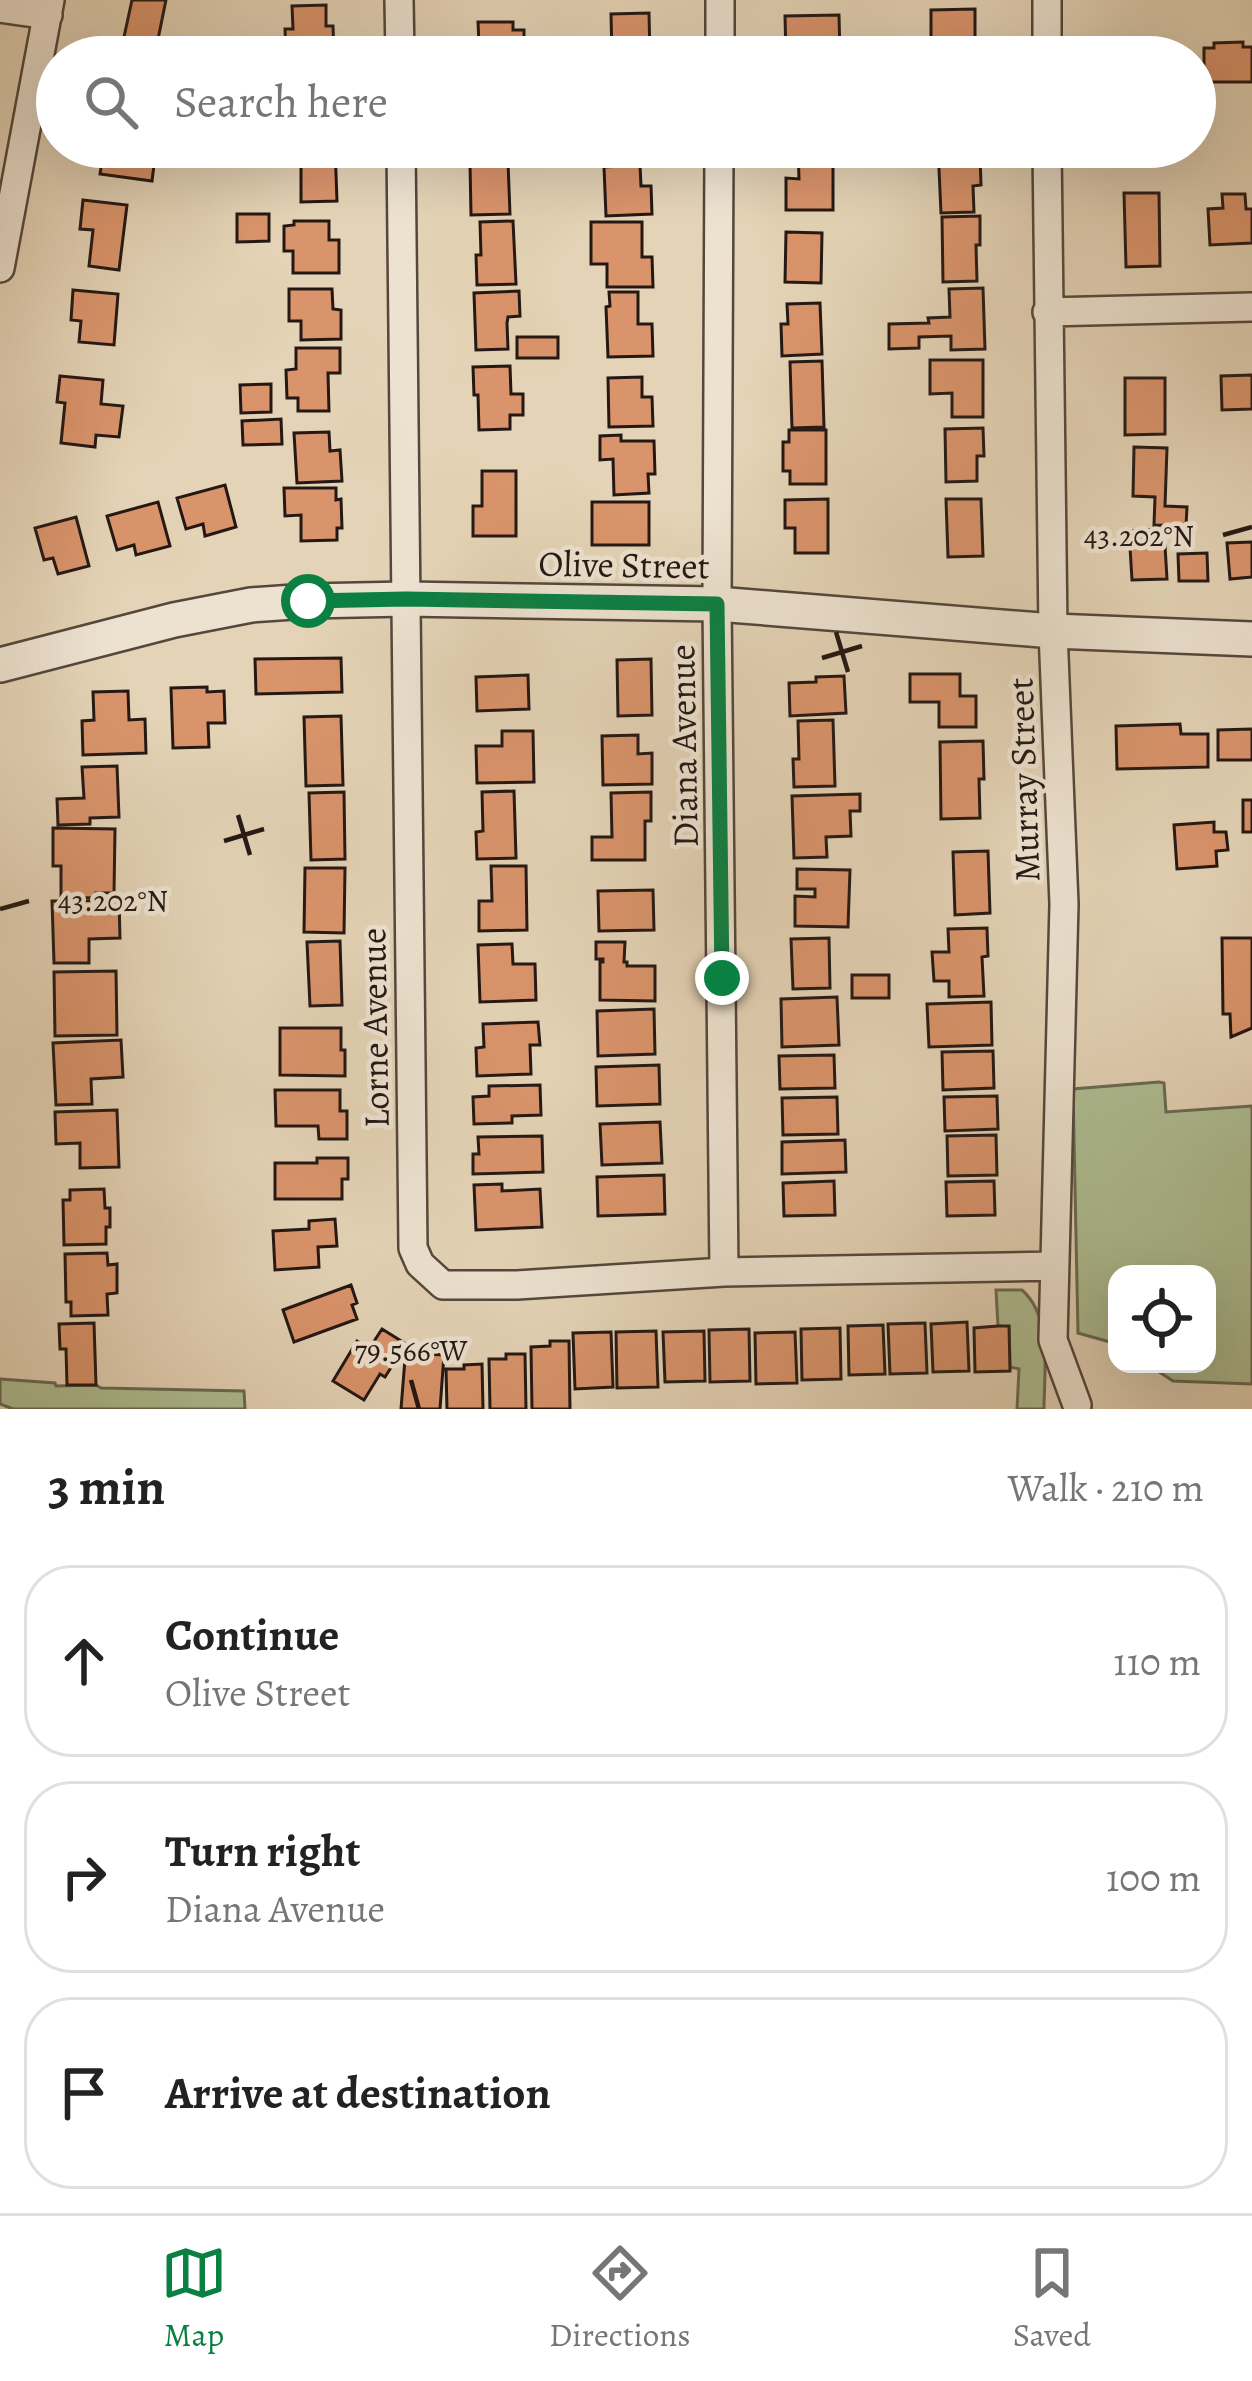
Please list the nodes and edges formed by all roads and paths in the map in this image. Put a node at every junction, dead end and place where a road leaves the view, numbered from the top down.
1 (399, 0) edge
2 (720, 0) edge
3 (1047, 0) edge
4 (0, 8) edge
5 (49, 8) edge
6 (400, 36) edge
7 (720, 36) edge
8 (1047, 36) edge
9 (36, 77) edge
10 (401, 168) edge
11 (719, 168) edge
12 (1047, 168) edge
13 (0, 268) edge
14 (1252, 308) edge
15 (1047, 312) junction
16 (406, 599) junction
17 (717, 604) junction
18 (1053, 631) junction
19 (1252, 639) edge
20 (0, 665) edge
21 (1054, 1265) junction
22 (724, 1272) junction
23 (1077, 1405) dead end

1 - 6 street
2 - 7 street
3 - 8 street
4 - 5 street
9 - 13 street
10 - 16 street, Lorne Avenue
11 - 17 street, Diana Avenue
12 - 15 street, Murray Street
14 - 15 street
15 - 18 street, Murray Street
16 - 17 street, Olive Street
16 - 20 street, Olive Street
16 - 22 street, Lorne Avenue
17 - 18 street, Olive Street
17 - 22 street, Diana Avenue
18 - 19 street, Olive Street
18 - 21 street, Murray Street
21 - 22 street, Lorne Avenue
21 - 23 street, Murray Street

